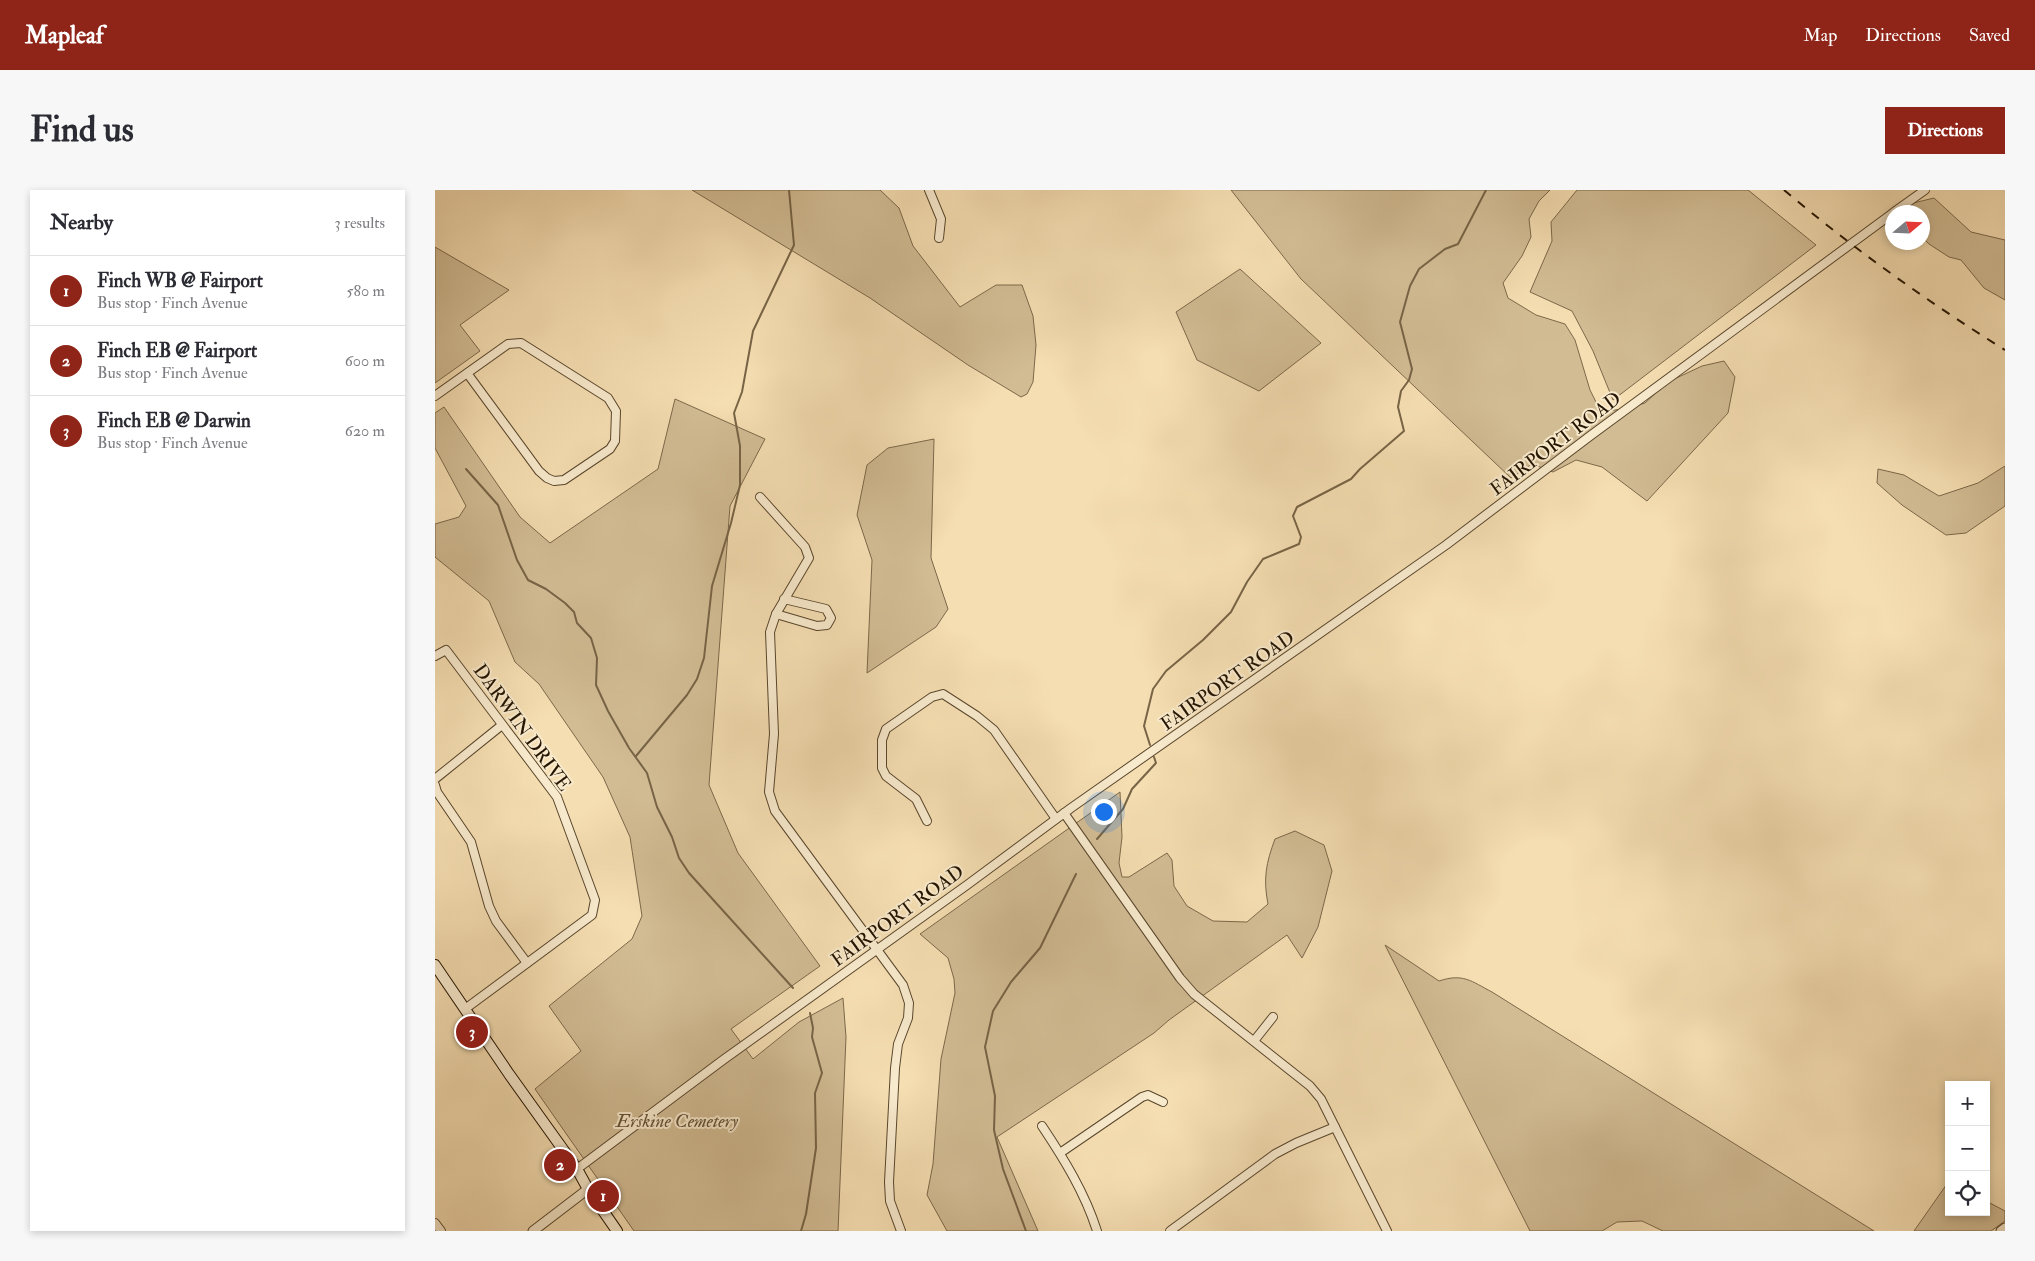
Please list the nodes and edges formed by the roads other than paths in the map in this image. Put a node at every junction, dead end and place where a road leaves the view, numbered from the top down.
1 (929, 190) edge
2 (1925, 190) edge
3 (1904, 205) edge
4 (1885, 219) edge
5 (939, 238) dead end
6 (467, 373) junction
7 (435, 396) edge
8 (760, 497) dead end
9 (784, 599) junction
10 (776, 614) junction
11 (435, 656) edge
12 (502, 725) junction
13 (435, 779) edge
14 (435, 785) edge
15 (1064, 813) junction
16 (1056, 819) junction
17 (927, 821) dead end
18 (876, 950) junction
19 (527, 963) junction
20 (435, 965) edge
21 (465, 1009) junction
22 (1273, 1017) dead end
23 (1254, 1041) junction
24 (1163, 1102) dead end
25 (1042, 1126) dead end
26 (1335, 1127) junction
27 (1060, 1153) junction
28 (577, 1169) junction
29 (588, 1189) junction
30 (435, 1223) edge
31 (2005, 1228) edge
32 (441, 1231) edge
33 (533, 1231) edge
34 (617, 1231) edge
35 (901, 1231) edge
36 (1097, 1231) edge
37 (1170, 1231) edge
38 (1387, 1231) edge
39 (2001, 1231) edge

1 - 5 street
2 - 3 street, FAIRPORT ROAD
4 - 15 street, FAIRPORT ROAD
6 - 6 street
6 - 7 street
8 - 9 street
9 - 10 street
9 - 10 street
10 - 18 street
11 - 12 street, DARWIN DRIVE
12 - 13 street
12 - 19 street, DARWIN DRIVE
14 - 19 street
15 - 16 street, FAIRPORT ROAD
15 - 23 street
16 - 17 street
16 - 18 street, FAIRPORT ROAD
18 - 28 street, FAIRPORT ROAD
18 - 35 street
19 - 21 street, DARWIN DRIVE
20 - 21 main road
21 - 28 main road
22 - 23 street
23 - 26 street
24 - 27 street
25 - 27 street
26 - 37 street
26 - 38 street
27 - 36 street
28 - 29 main road
29 - 33 street
29 - 34 main road
30 - 32 street
31 - 39 street

